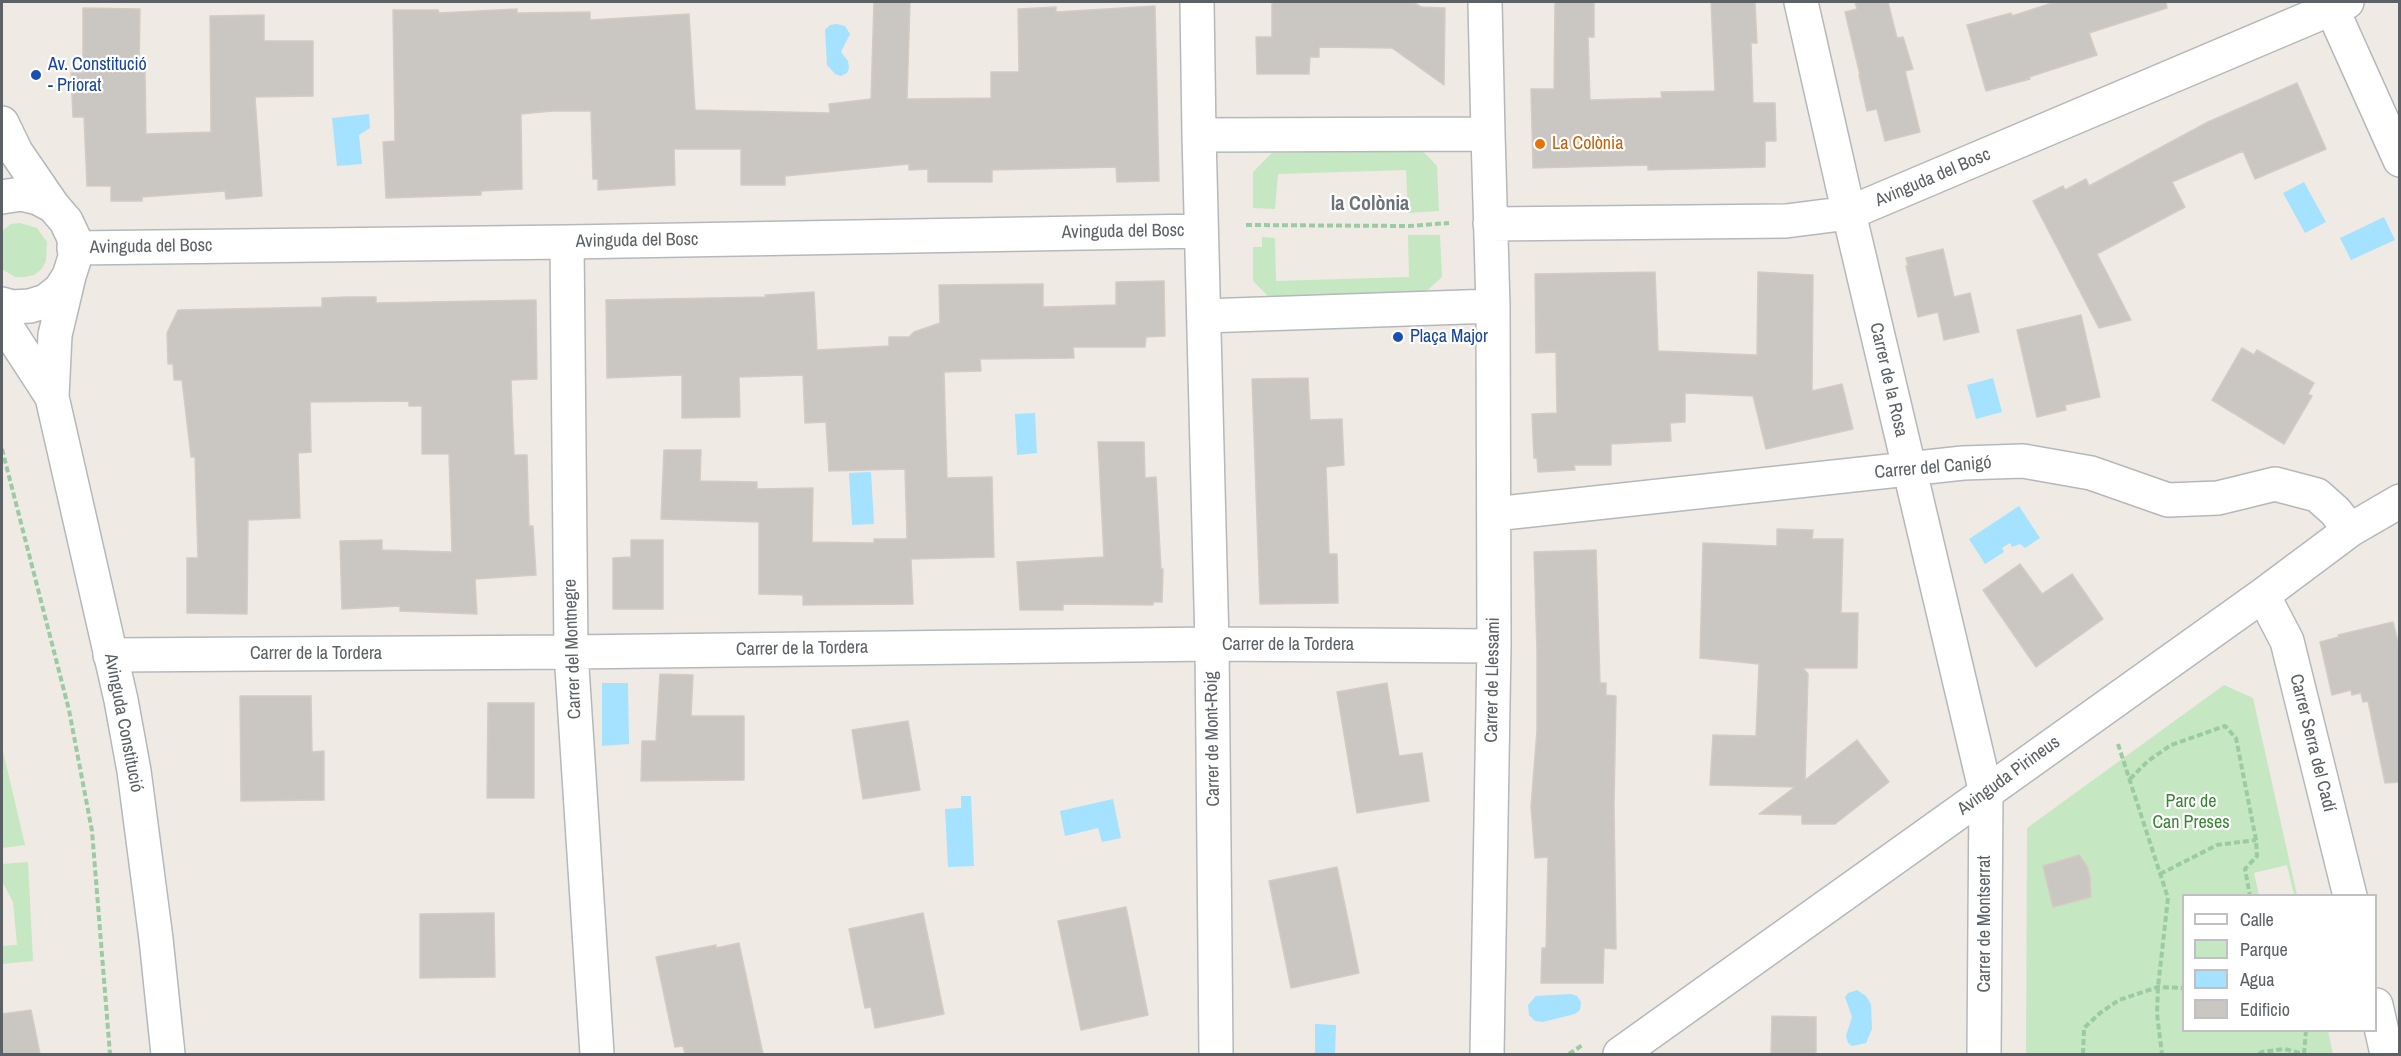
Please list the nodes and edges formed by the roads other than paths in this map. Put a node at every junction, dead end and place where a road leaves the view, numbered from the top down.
1 (1197, 2) edge
2 (1485, 2) edge
3 (1801, 2) edge
4 (2336, 4) edge
5 (2, 123) edge
6 (1488, 134) junction
7 (1198, 135) junction
8 (2400, 160) edge
9 (2, 197) edge
10 (53, 206) junction
11 (1849, 213) junction
12 (1490, 224) junction
13 (1200, 231) junction
14 (567, 243) junction
15 (72, 262) junction
16 (2, 304) edge
17 (1493, 306) junction
18 (1204, 316) junction
19 (2, 320) edge
20 (52, 397) junction
21 (1909, 469) junction
22 (2400, 501) edge
23 (1494, 514) junction
24 (2350, 530) junction
25 (2262, 595) junction
26 (1212, 644) junction
27 (1494, 646) junction
28 (571, 652) junction
29 (110, 655) junction
30 (1986, 793) junction
31 (2350, 894) edge
32 (2377, 1010) edge
33 (168, 1054) edge
34 (597, 1054) edge
35 (1216, 1054) edge
36 (1487, 1054) edge
37 (1620, 1054) edge
38 (1984, 1054) edge
39 (2386, 1054) edge

1 - 7 street
2 - 6 street
3 - 11 street, Carrer de la Rosa
4 - 8 street
4 - 11 street, Avinguda del Bosc
5 - 10 street
6 - 7 street
6 - 12 street
7 - 13 street
9 - 10 street
10 - 15 street
11 - 12 street, Avinguda del Bosc
11 - 21 street, Carrer de la Rosa
12 - 17 street
13 - 14 street, Avinguda del Bosc
13 - 18 street
14 - 15 street, Avinguda del Bosc
14 - 28 street, Carrer del Montnegre
15 - 16 street
15 - 20 street, Avinguda Constitució
17 - 18 street
17 - 23 street, Carrer de Llessami
18 - 26 street, Carrer de Mont-Roig
19 - 20 street, Avinguda Constitució
20 - 29 street, Avinguda Constitució
21 - 23 street, Carrer del Canigó
21 - 24 street, Carrer del Canigó
21 - 30 street, Carrer de la Rosa
22 - 24 street, Avinguda Pirineus
23 - 27 street, Carrer de Llessami
24 - 25 street, Avinguda Pirineus
25 - 30 street, Avinguda Pirineus
25 - 31 street, Carrer Serra del Cadí
26 - 27 street, Carrer de la Tordera
26 - 28 street, Carrer de la Tordera
26 - 35 street, Carrer de Mont-Roig
27 - 36 street, Carrer de Llessami
28 - 29 street, Carrer de la Tordera
28 - 34 street, Carrer del Montnegre
29 - 33 street, Avinguda Constitució
30 - 37 street, Avinguda Pirineus
30 - 38 street, Carrer de Montserrat
32 - 39 street

